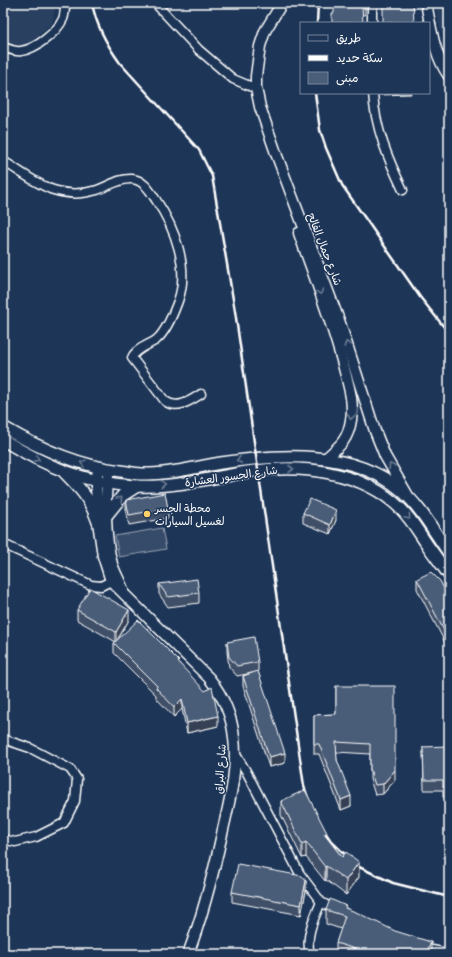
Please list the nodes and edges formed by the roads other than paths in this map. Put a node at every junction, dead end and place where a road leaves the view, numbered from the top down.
1 (65, 3) edge
2 (155, 3) edge
3 (274, 3) edge
4 (282, 3) edge
5 (372, 3) edge
6 (426, 3) edge
7 (372, 22) edge
8 (3, 47) edge
9 (449, 76) edge
10 (252, 87) junction
11 (373, 94) edge
12 (3, 161) edge
13 (403, 190) dead end
14 (201, 394) dead end
15 (3, 427) edge
16 (3, 440) edge
17 (325, 459) junction
18 (103, 469) junction
19 (64, 472) junction
20 (102, 483) junction
21 (137, 486) junction
22 (410, 500) junction
23 (102, 519) junction
24 (3, 544) edge
25 (449, 553) edge
26 (449, 576) edge
27 (111, 581) junction
28 (127, 597) junction
29 (3, 739) edge
30 (235, 753) junction
31 (3, 840) edge
32 (321, 902) junction
33 (345, 915) edge
34 (411, 945) edge
35 (449, 953) edge
36 (188, 954) edge
37 (310, 954) edge

1 - 8 street
2 - 10 street
3 - 10 street, شارع جمال الفالح
22 -> 4 street, شارع جمال الفالح
5 - 7 street
6 - 9 street
10 -> 17 street, شارع جمال الفالح
11 - 13 street
12 - 14 street
18 -> 15 main road, شارع الجسور العشارة
16 -> 19 main road, شارع الجسور العشارة
17 -> 18 main road, شارع الجسور العشارة
17 - 22 main road, شارع الجسور العشارة
18 - 20 street, شارع البراق
19 - 20 main road, شارع الجسور العشارة
19 - 23 main road
20 - 21 main road, شارع الجسور العشارة
20 - 23 street, شارع البراق
23 -> 21 main road
21 -> 26 main road, شارع الجسور العشارة
22 - 25 main road, شارع الجسور العشارة
23 - 27 street, شارع البراق
23 - 28 street, شارع البراق
24 - 27 street
27 - 28 street, شارع البراق
28 - 30 street, شارع البراق
29 - 31 street
30 - 32 street
30 - 36 street, شارع البراق
32 - 33 street
32 - 37 street
34 - 35 street

